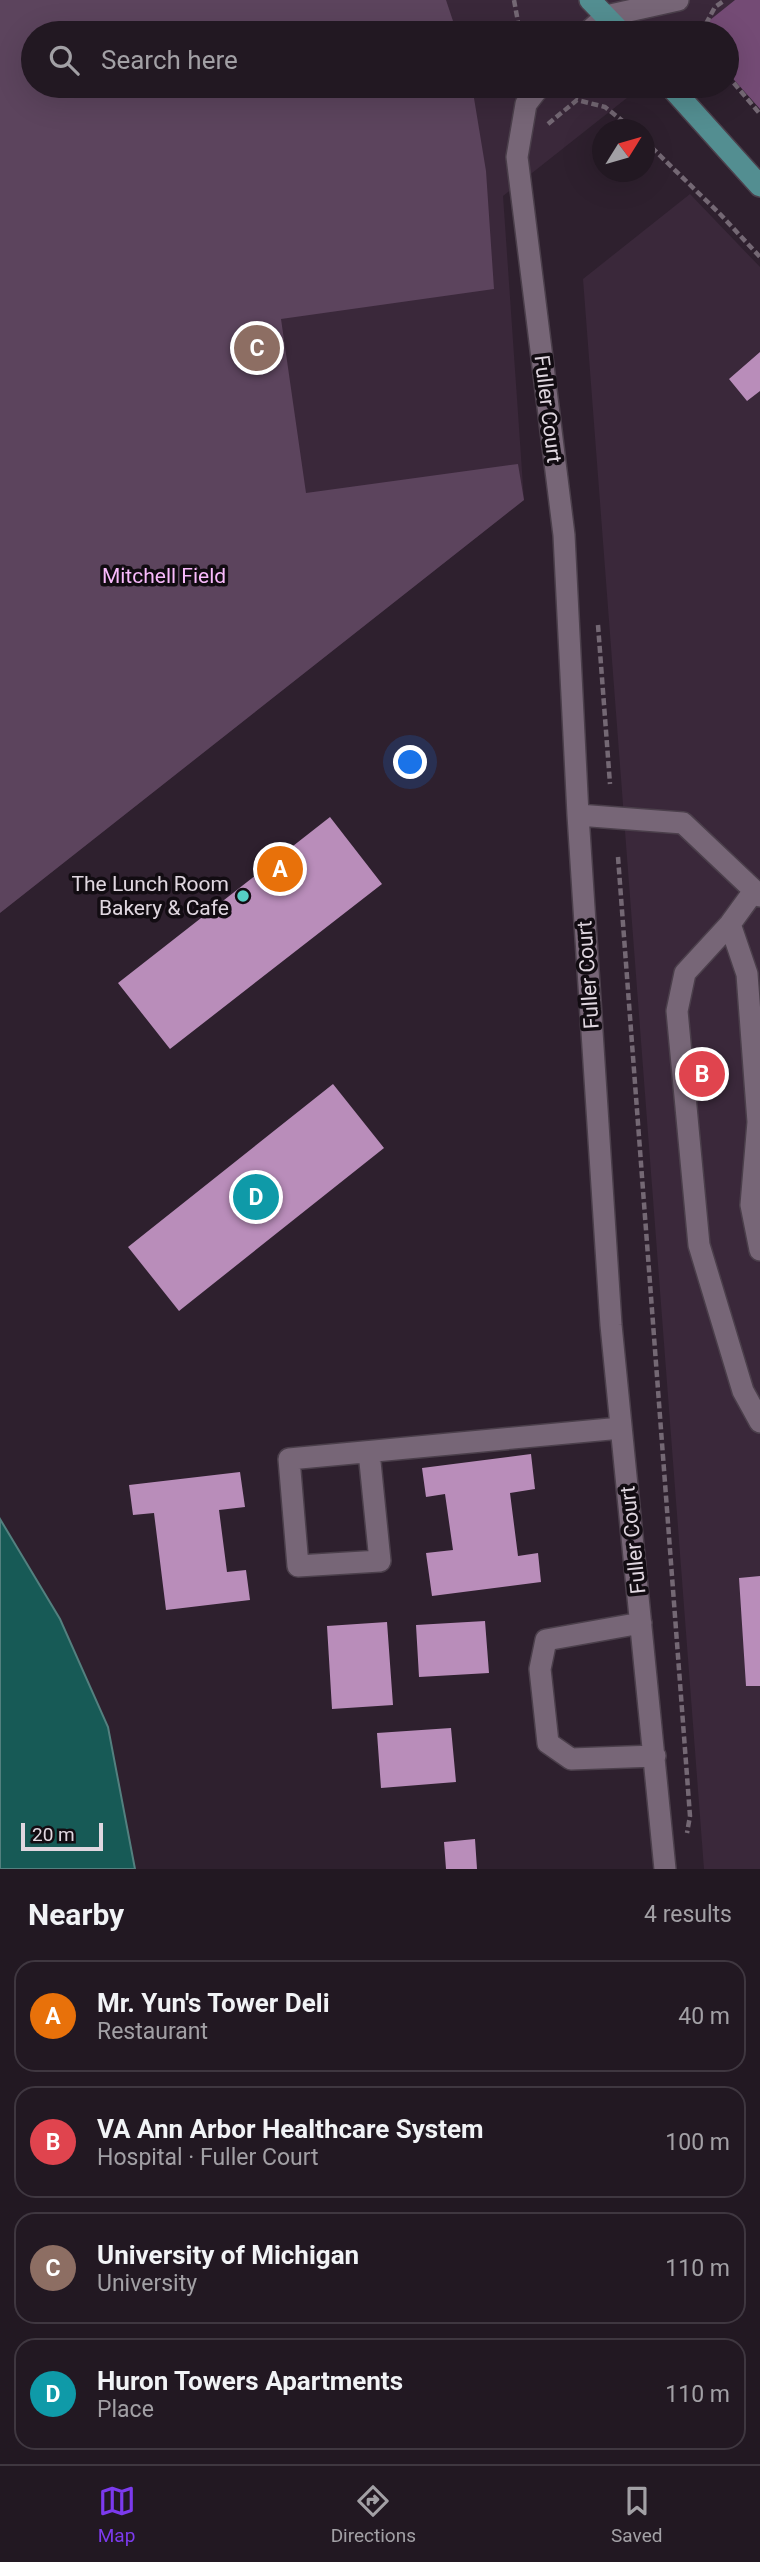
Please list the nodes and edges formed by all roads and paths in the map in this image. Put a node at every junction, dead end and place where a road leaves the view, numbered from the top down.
1 (513, 0) edge
2 (590, 0) edge
3 (678, 0) edge
4 (725, 0) edge
5 (608, 8) edge
6 (517, 21) edge
7 (706, 21) edge
8 (739, 89) edge
9 (531, 98) edge
10 (681, 98) edge
11 (577, 100) dead end
12 (625, 110) dead end
13 (760, 114) edge
14 (619, 116) junction
15 (622, 119) edge
16 (655, 150) edge
17 (760, 186) edge
18 (760, 257) edge
19 (598, 625) dead end
20 (610, 784) dead end
21 (578, 815) junction
22 (618, 857) dead end
23 (757, 893) edge
24 (730, 924) junction
25 (760, 1250) edge
26 (760, 1422) edge
27 (621, 1428) junction
28 (369, 1452) junction
29 (641, 1623) junction
30 (655, 1756) junction
31 (686, 1844) dead end
32 (665, 1869) edge

1 - 6 path
2 - 5 main road
3 - 5 street
4 - 7 path
8 - 13 path
9 - 21 street, Fuller Court
10 - 17 main road
11 - 14 path
12 - 14 path
14 - 15 path
16 - 18 path
19 - 20 path
21 - 23 street
21 - 27 street, Fuller Court
22 - 31 path
23 - 24 street
24 - 25 street
24 - 26 street
27 - 28 street
27 - 29 street, Fuller Court
28 - 28 street
29 - 30 street, Fuller Court
29 - 30 street
30 - 32 street, Fuller Court

